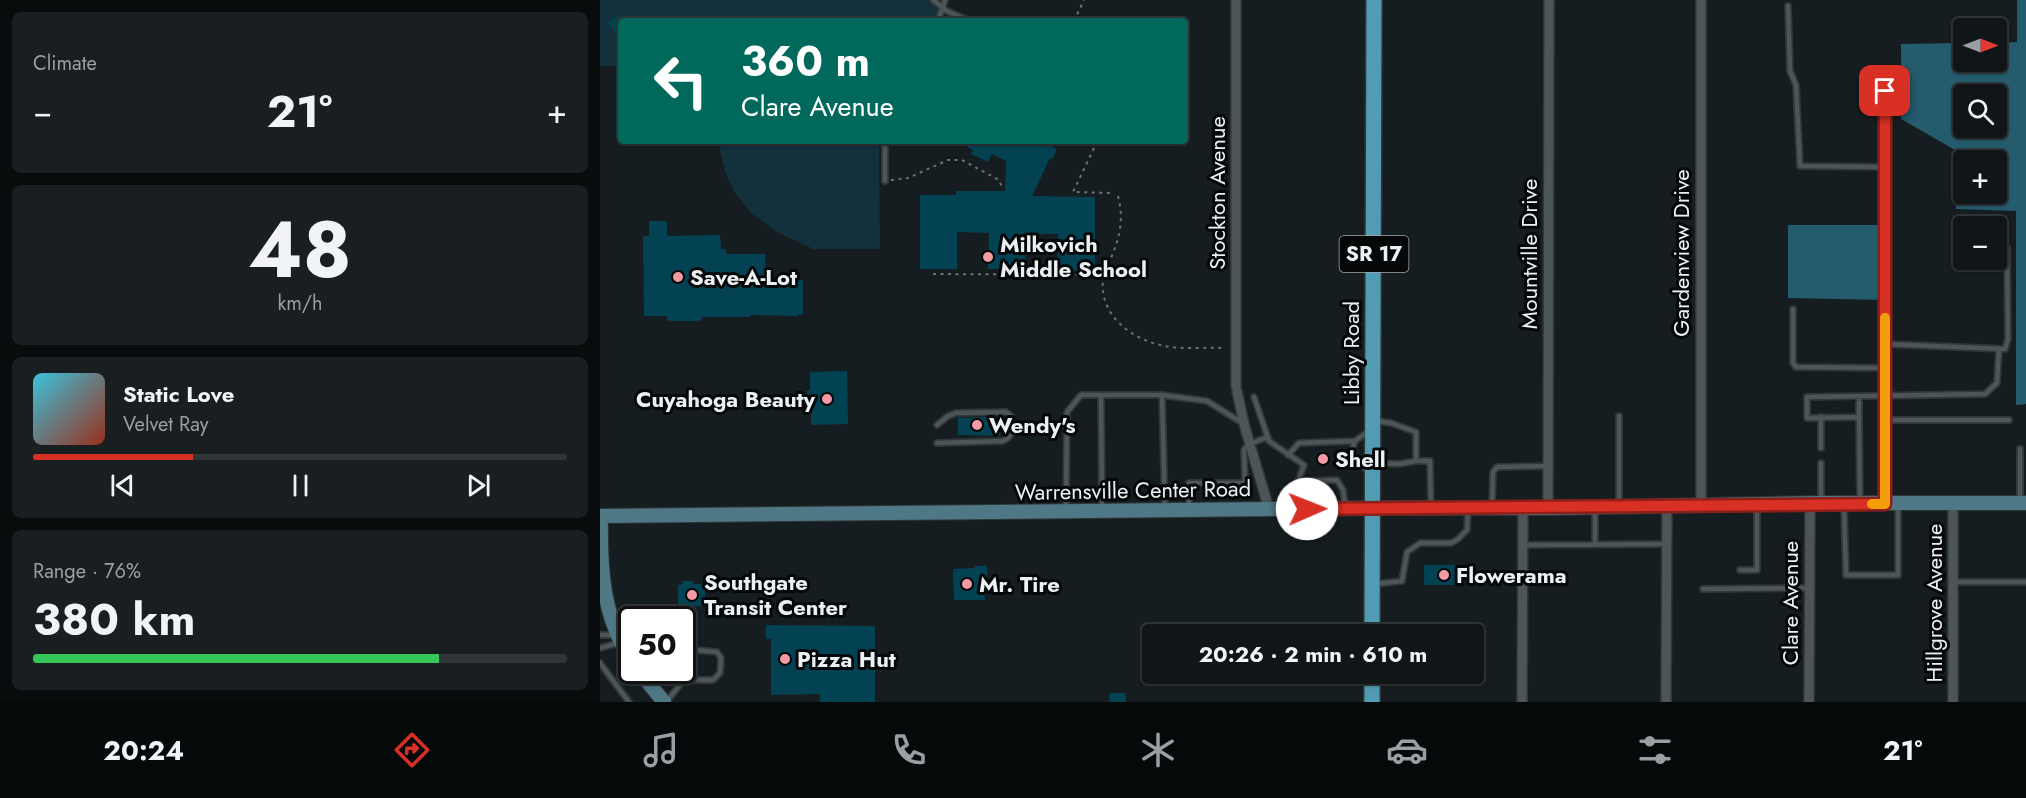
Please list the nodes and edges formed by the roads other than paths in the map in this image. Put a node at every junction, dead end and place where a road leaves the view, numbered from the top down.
1 (933, 0) edge
2 (945, 0) edge
3 (1236, 0) edge
4 (1374, 0) edge
5 (1549, 0) edge
6 (1701, 0) edge
7 (1788, 6) dead end
8 (941, 7) junction
9 (939, 18) edge
10 (963, 18) edge
11 (1885, 91) dead end
12 (885, 144) edge
13 (1885, 167) junction
14 (885, 180) road end
15 (2007, 248) dead end
16 (1793, 309) dead end
17 (1885, 344) junction
18 (1999, 349) junction
19 (1885, 368) junction
20 (1101, 395) junction
21 (1162, 395) junction
22 (1859, 396) junction
23 (1885, 396) junction
24 (1254, 397) dead end
25 (1619, 416) dead end
26 (1821, 417) junction
27 (1859, 417) junction
28 (1885, 420) junction
29 (2008, 420) dead end
30 (1244, 424) junction
31 (1373, 424) junction
32 (937, 425) dead end
33 (1268, 437) junction
34 (1355, 441) junction
35 (937, 443) dead end
36 (1249, 444) junction
37 (1821, 448) dead end
38 (2020, 449) dead end
39 (1288, 455) junction
40 (1416, 461) junction
41 (1821, 463) dead end
42 (1548, 466) junction
43 (1373, 469) junction
44 (2023, 476) edge
45 (1299, 481) junction
46 (1816, 503) junction
47 (1844, 503) junction
48 (2023, 503) edge
49 (1757, 504) junction
50 (1860, 504) junction
51 (1891, 504) junction
52 (1953, 504) junction
53 (1667, 505) junction
54 (1701, 505) junction
55 (1618, 506) junction
56 (1595, 507) junction
57 (1346, 508) junction
58 (1373, 508) junction
59 (1431, 508) junction
60 (1468, 508) junction
61 (1492, 508) junction
62 (1523, 508) junction
63 (1548, 508) junction
64 (1269, 509) junction
65 (1287, 509) junction
66 (1165, 511) junction
67 (1189, 511) junction
68 (1066, 512) junction
69 (1102, 512) junction
70 (601, 516) edge
71 (1667, 544) junction
72 (1523, 545) junction
73 (1595, 545) junction
74 (1740, 570) dead end
75 (1953, 582) junction
76 (2026, 582) edge
77 (1372, 584) junction
78 (1809, 588) junction
79 (1703, 590) dead end
80 (603, 606) edge
81 (1372, 624) edge
82 (600, 635) edge
83 (618, 637) edge
84 (618, 639) edge
85 (618, 639) edge
86 (600, 648) edge
87 (696, 650) edge
88 (600, 663) edge
89 (696, 679) edge
90 (650, 684) edge
91 (679, 684) edge
92 (1372, 684) edge
93 (630, 702) edge
94 (665, 702) edge
95 (1372, 702) edge
96 (1522, 702) edge
97 (1666, 702) edge
98 (1809, 702) edge
99 (1953, 702) edge

1 - 8 lane
2 - 8 lane
3 - 30 street, Stockton Avenue
4 - 31 main road, Libby Road / SR 17
5 - 42 street, Mountville Drive
6 - 54 street, Gardenview Drive
7 - 13 lane
8 - 9 lane
8 - 10 lane
11 - 13 street
12 - 14 lane
13 - 17 street
15 - 18 lane
16 - 19 lane
17 - 18 lane
17 - 19 street
18 - 23 lane
19 - 23 street
20 - 21 lane
20 - 68 lane
20 - 69 lane
21 - 30 lane
21 - 66 lane
22 - 23 lane
22 - 26 lane
22 - 27 lane
23 - 28 street
24 - 33 lane
25 - 55 lane
26 - 27 lane
26 - 37 lane
27 - 50 lane
28 - 29 lane
28 - 51 street
30 - 36 street, Stockton Avenue
31 - 34 lane
31 - 40 lane
31 - 43 main road, Libby Road / SR 17
32 - 35 lane
33 - 36 lane
33 - 39 lane
34 - 39 lane
34 - 43 lane
36 - 64 street, Stockton Avenue
36 - 67 lane
38 - 44 lane
39 - 45 lane
40 - 43 lane
40 - 59 lane
41 - 46 lane
42 - 61 lane
42 - 63 street, Mountville Drive
43 - 58 main road, Libby Road / SR 17
44 - 48 lane
45 - 57 lane
45 - 65 lane
46 - 47 main road, Warrensville Center Road
46 - 49 main road, Warrensville Center Road
46 - 78 street, Clare Avenue
47 - 50 main road, Warrensville Center Road
47 - 51 lane
48 - 52 main road, Warrensville Center Road
49 - 54 main road, Warrensville Center Road
49 - 74 lane
50 - 51 main road, Warrensville Center Road
51 - 52 main road, Warrensville Center Road
52 - 75 street, Hillgrove Avenue
53 - 54 main road, Warrensville Center Road
53 - 55 main road, Warrensville Center Road
53 - 71 street
55 - 56 main road, Warrensville Center Road
56 - 63 main road, Warrensville Center Road
56 - 73 lane
57 - 58 main road, Warrensville Center Road
57 - 65 main road, Warrensville Center Road
58 - 59 main road, Warrensville Center Road
58 - 77 main road, Libby Road / SR 17
59 - 60 main road, Warrensville Center Road
60 - 61 main road, Warrensville Center Road
60 - 77 lane
61 - 62 main road, Warrensville Center Road
62 - 63 main road, Warrensville Center Road
62 - 72 street
64 - 65 main road, Warrensville Center Road
64 - 67 main road, Warrensville Center Road
66 - 67 main road, Warrensville Center Road
66 - 69 main road, Warrensville Center Road
68 - 69 main road, Warrensville Center Road
68 - 70 main road, Warrensville Center Road
70 - 80 main road
71 - 73 lane
71 - 97 street
72 - 73 lane
72 - 96 street
75 - 76 lane
75 - 99 street, Hillgrove Avenue
77 - 81 main road, Libby Road / SR 17
78 - 79 lane
78 - 98 street, Clare Avenue
80 - 83 main road
82 - 84 lane
85 - 86 lane
87 - 89 lane
88 - 93 lane
90 - 94 main road
91 - 94 lane
92 - 95 main road

